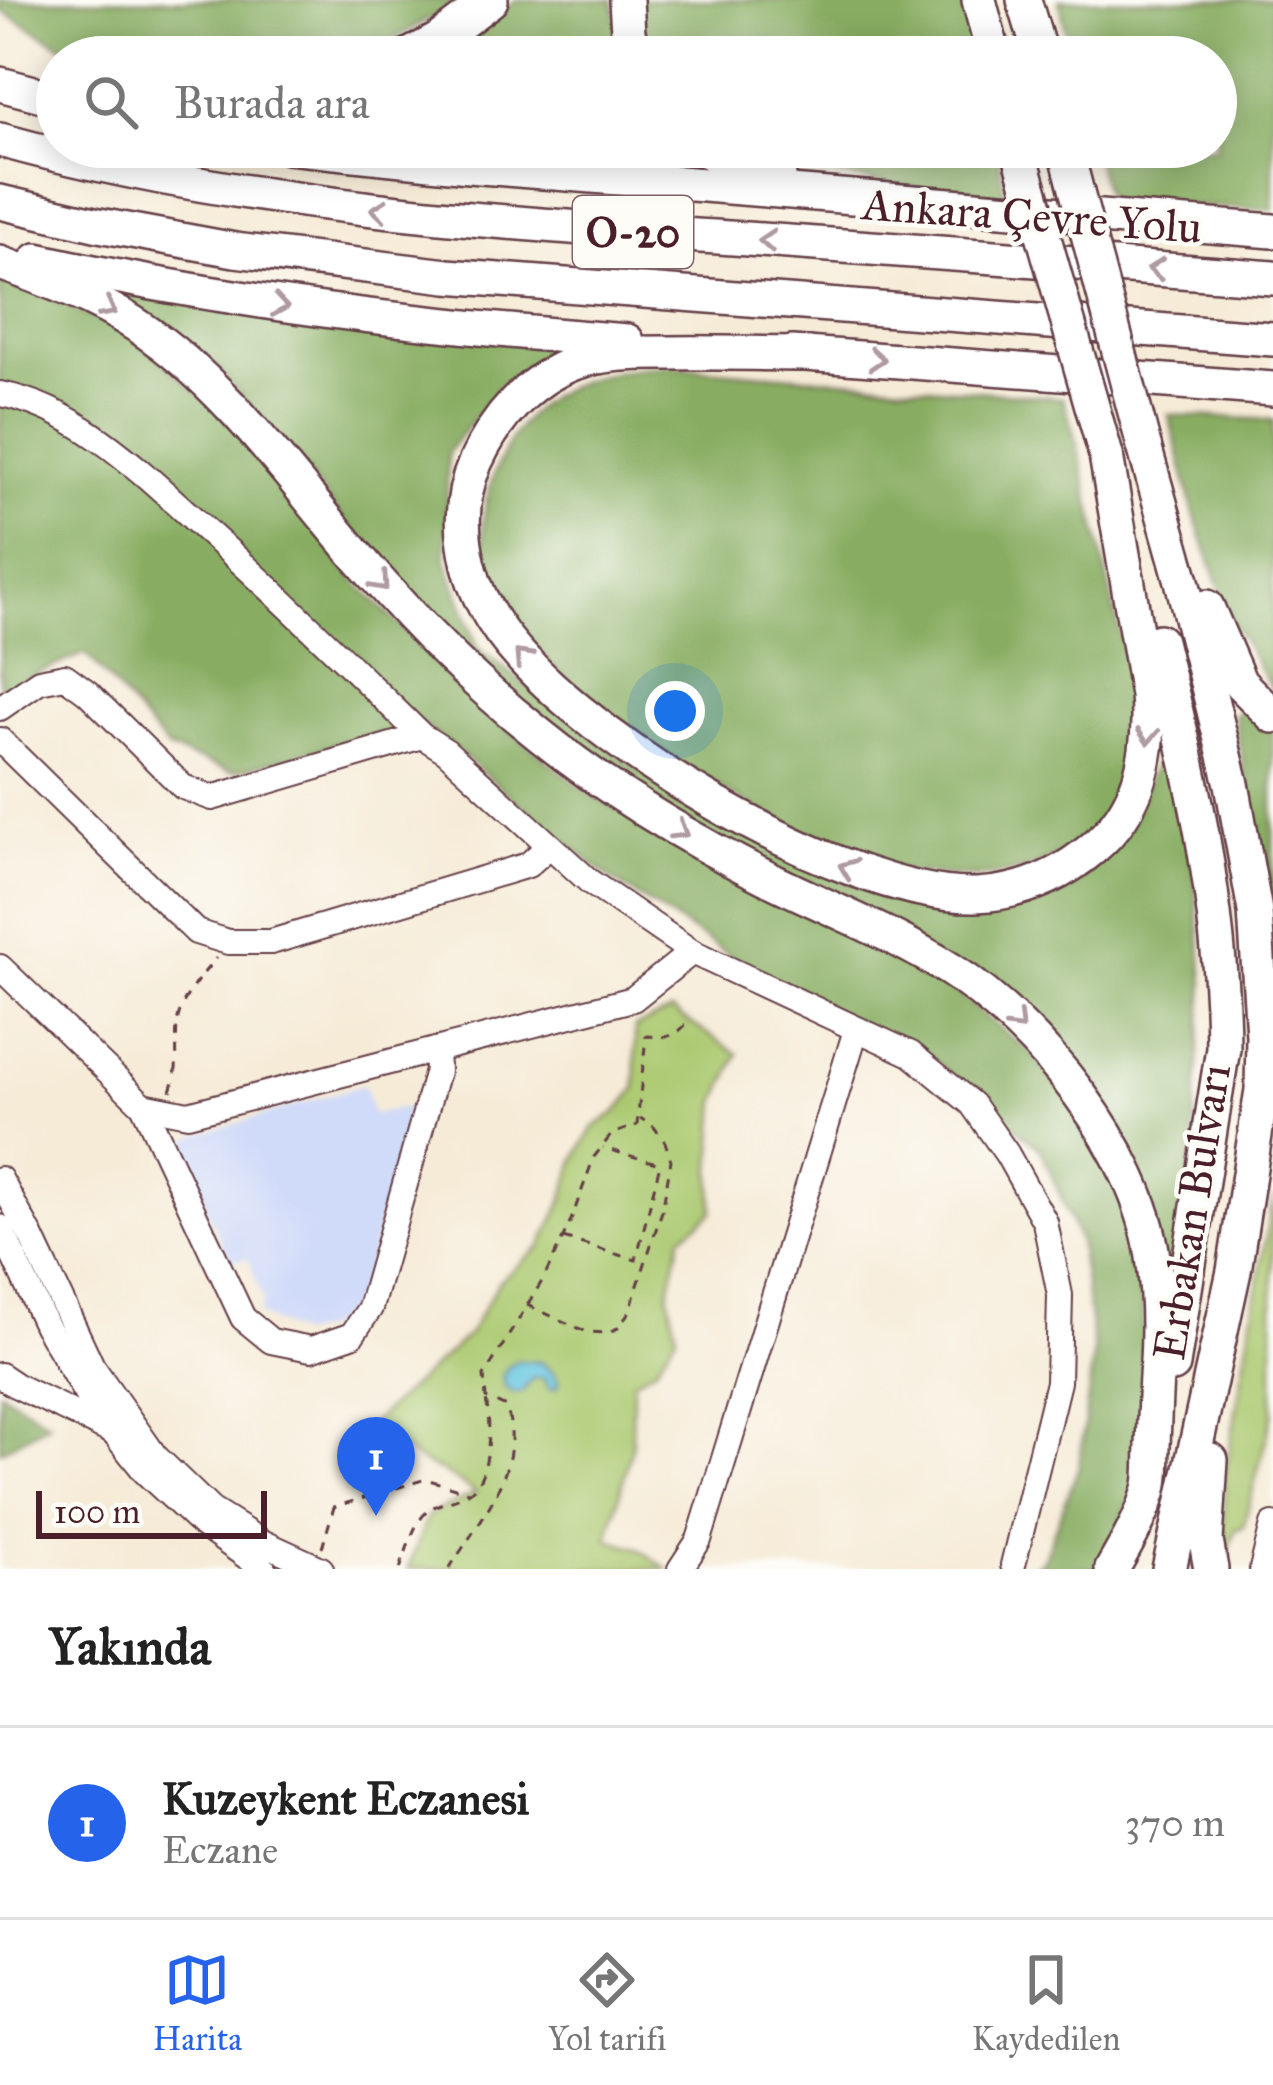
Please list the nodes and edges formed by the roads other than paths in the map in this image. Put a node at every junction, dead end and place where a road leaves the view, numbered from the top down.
1 (491, 0) edge
2 (626, 0) edge
3 (975, 0) edge
4 (1024, 0) edge
5 (1034, 0) edge
6 (444, 36) edge
7 (629, 36) edge
8 (987, 36) edge
9 (1035, 36) edge
10 (1039, 36) edge
11 (0, 82) edge
12 (36, 90) edge
13 (0, 140) edge
14 (36, 148) edge
15 (124, 168) edge
16 (494, 168) edge
17 (750, 168) edge
18 (1024, 168) edge
19 (1071, 168) edge
20 (0, 202) edge
21 (1006, 211) junction
22 (1273, 230) edge
23 (0, 251) edge
24 (0, 263) edge
25 (1273, 278) edge
26 (1273, 339) edge
27 (809, 354) junction
28 (1010, 369) junction
29 (1273, 389) edge
30 (0, 394) edge
31 (1273, 401) edge
32 (1144, 446) junction
33 (1106, 455) junction
34 (0, 708) edge
35 (1273, 716) edge
36 (422, 736) junction
37 (0, 740) edge
38 (549, 846) junction
39 (692, 952) junction
40 (0, 967) edge
41 (856, 1030) junction
42 (436, 1050) junction
43 (153, 1107) junction
44 (1273, 1129) edge
45 (0, 1179) edge
46 (0, 1227) edge
47 (1234, 1271) junction
48 (0, 1375) edge
49 (114, 1433) junction
50 (1151, 1489) junction
51 (1273, 1525) edge
52 (698, 1540) junction
53 (1013, 1565) dead end
54 (319, 1568) edge
55 (264, 1569) edge
56 (680, 1569) edge
57 (698, 1569) edge
58 (1112, 1569) edge
59 (1131, 1569) edge
60 (1169, 1569) edge
61 (1211, 1569) edge
62 (1262, 1569) edge

1 - 6 highway
2 - 7 highway
3 - 8 highway
4 - 9 highway
5 - 10 highway
11 - 12 highway
14 -> 13 highway, Ankara Çevre Yolu / O-20
25 -> 15 highway, Ankara Çevre Yolu / O-20
16 - 21 highway
17 - 21 highway
18 - 33 highway, bridge
19 - 32 highway, bridge
20 - 26 highway, O-20
21 - 22 highway
23 -> 27 highway
24 -> 50 highway
27 -> 28 highway
33 -> 27 highway
28 - 29 highway
28 - 31 highway
30 - 36 street
32 - 35 highway
32 - 47 highway, Erbakan Bulvarı
33 - 50 highway, Erbakan Bulvarı
34 - 36 street
36 - 38 street
37 - 38 street
38 - 39 street
39 - 41 street
39 - 42 street
40 - 43 street
41 - 52 street
41 - 53 street
42 - 43 street
42 - 43 street
44 - 47 highway
45 - 54 street
46 - 49 street
47 - 60 highway, Erbakan Bulvarı
47 - 61 highway
48 - 49 street
49 - 55 street
50 - 58 highway
50 - 59 highway, Erbakan Bulvarı
51 - 62 street
52 - 56 street
52 - 57 street

